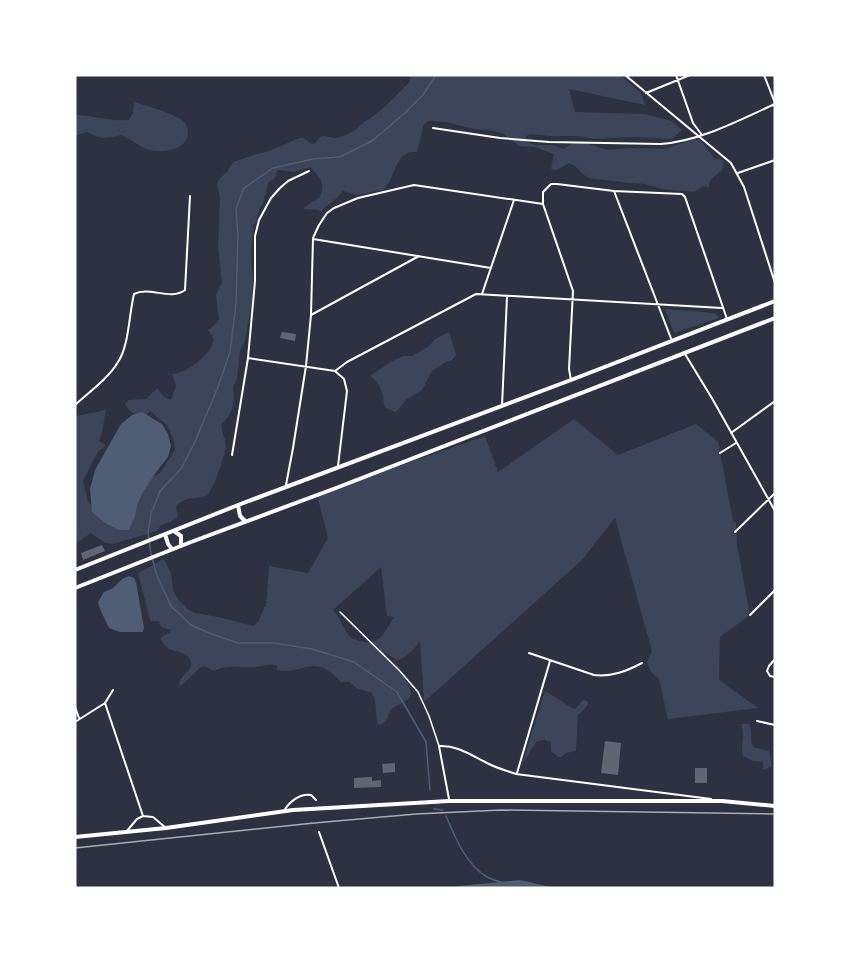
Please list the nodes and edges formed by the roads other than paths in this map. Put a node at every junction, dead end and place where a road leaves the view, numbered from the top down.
1 (625, 75) edge
2 (676, 75) edge
3 (690, 75) edge
4 (764, 75) edge
5 (677, 80) junction
6 (646, 93) junction
7 (775, 104) edge
8 (433, 128) dead end
9 (702, 135) junction
10 (698, 136) junction
11 (775, 160) edge
12 (309, 171) dead end
13 (738, 173) junction
14 (614, 191) junction
15 (190, 196) dead end
16 (514, 200) junction
17 (543, 204) junction
18 (313, 238) junction
19 (420, 256) junction
20 (491, 268) junction
21 (775, 283) edge
22 (482, 294) junction
23 (507, 297) junction
24 (573, 300) junction
25 (775, 301) edge
26 (658, 305) junction
27 (722, 308) junction
28 (311, 315) junction
29 (775, 318) edge
30 (727, 319) junction
31 (672, 341) junction
32 (685, 354) junction
33 (248, 358) junction
34 (306, 366) junction
35 (335, 371) junction
36 (571, 380) junction
37 (774, 403) edge
38 (75, 405) edge
39 (502, 406) junction
40 (731, 433) junction
41 (736, 442) junction
42 (720, 453) dead end
43 (232, 455) dead end
44 (338, 468) junction
45 (286, 488) junction
46 (775, 493) edge
47 (768, 500) junction
48 (238, 506) junction
49 (775, 511) edge
50 (245, 521) junction
51 (174, 531) junction
52 (735, 532) dead end
53 (165, 534) junction
54 (181, 545) junction
55 (172, 549) junction
56 (75, 570) edge
57 (75, 588) edge
58 (775, 590) edge
59 (340, 612) dead end
60 (750, 615) dead end
61 (529, 653) dead end
62 (775, 659) edge
63 (550, 661) junction
64 (642, 663) dead end
65 (775, 677) edge
66 (113, 690) dead end
67 (105, 703) junction
68 (75, 706) edge
69 (80, 719) junction
70 (758, 721) dead end
71 (75, 722) edge
72 (775, 725) edge
73 (439, 746) junction
74 (516, 774) junction
75 (316, 801) dead end
76 (449, 801) junction
77 (722, 801) junction
78 (775, 801) edge
79 (764, 804) junction
80 (775, 806) edge
81 (284, 811) junction
82 (143, 816) junction
83 (166, 828) junction
84 (319, 832) dead end
85 (126, 833) junction
86 (75, 837) edge
87 (339, 888) edge

1 - 6 street
2 - 5 street
3 - 5 street
4 - 7 street
5 - 6 street
5 - 9 street
6 - 10 street
7 - 9 street
8 - 10 street
9 - 10 street
10 - 13 street
11 - 13 street
12 - 33 street
13 - 21 street
14 - 17 street
14 - 26 street
14 - 27 street
15 - 38 street
16 - 17 street
16 - 18 street
16 - 20 street
17 - 24 street
18 - 19 street
18 - 28 street
19 - 20 street
19 - 28 street
20 - 22 street
22 - 23 street
22 - 35 street
23 - 24 street
23 - 39 street
24 - 26 street
24 - 36 street
25 - 30 main road
26 - 27 street
26 - 31 street
27 - 30 street
28 - 34 street
29 - 32 main road
30 - 31 main road
31 - 36 main road
32 - 40 street
32 - 50 main road
33 - 34 street
33 - 43 street
34 - 35 street
34 - 45 street
35 - 44 street
36 - 39 main road
37 - 40 street
39 - 44 main road
40 - 41 street
41 - 42 street
41 - 47 street
44 - 45 main road
45 - 48 main road
46 - 47 street
47 - 49 street
47 - 52 street
48 - 50 main road
48 - 51 main road
50 - 54 main road
51 - 53 main road
51 - 54 main road
53 - 55 main road
53 - 56 main road
54 - 55 main road
55 - 57 main road
58 - 60 street
59 - 73 lane
61 - 63 street
62 - 65 street
63 - 64 street
63 - 74 street
66 - 67 street
67 - 69 street
67 - 82 street
68 - 69 street
69 - 71 street
70 - 72 street
73 - 74 street
73 - 76 street
74 - 77 street
75 - 81 street
76 - 77 main road
76 - 81 main road
77 - 79 main road
78 - 79 main road
79 - 80 main road
81 - 83 main road
82 - 83 street
82 - 85 street
83 - 85 main road
84 - 87 street
85 - 86 main road

